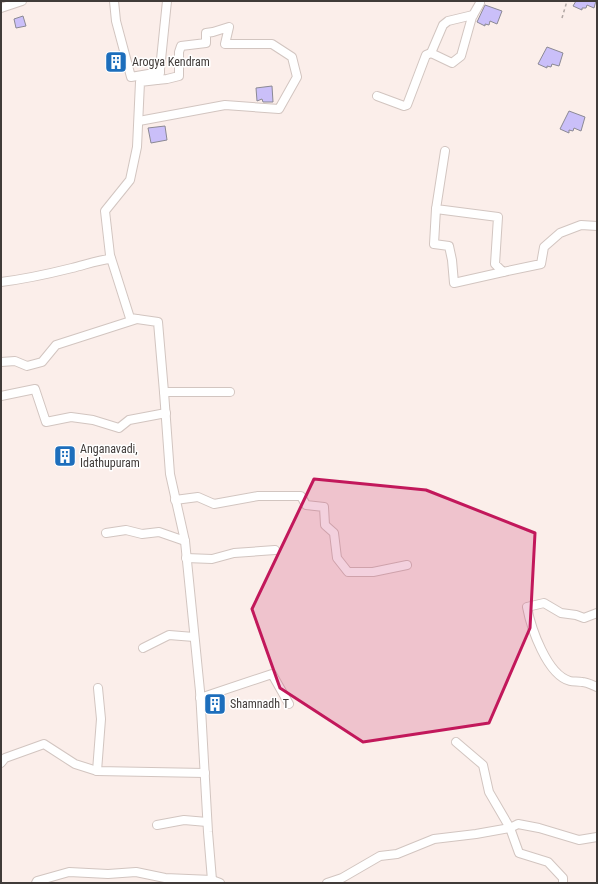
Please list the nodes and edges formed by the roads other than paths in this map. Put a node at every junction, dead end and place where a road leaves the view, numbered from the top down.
1 (22, 1) edge
2 (114, 1) edge
3 (167, 1) edge
4 (480, 1) edge
5 (1, 8) edge
6 (473, 15) junction
7 (431, 53) junction
8 (158, 76) junction
9 (377, 96) dead end
10 (139, 121) junction
11 (445, 151) dead end
12 (436, 209) junction
13 (597, 226) edge
14 (111, 259) junction
15 (503, 272) junction
16 (1, 282) edge
17 (138, 319) junction
18 (1, 362) edge
19 (164, 392) junction
20 (230, 392) dead end
21 (1, 396) edge
22 (166, 413) junction
23 (175, 500) junction
24 (106, 532) dead end
25 (184, 541) junction
26 (275, 550) dead end
27 (186, 558) junction
28 (408, 565) dead end
29 (597, 613) edge
30 (194, 637) junction
31 (143, 648) dead end
32 (597, 687) edge
33 (98, 688) dead end
34 (200, 698) junction
35 (289, 704) dead end
36 (456, 742) dead end
37 (1, 763) edge
38 (97, 771) junction
39 (205, 773) junction
40 (207, 822) junction
41 (157, 825) dead end
42 (510, 828) junction
43 (597, 837) edge
44 (153, 879) edge
45 (212, 880) junction
46 (36, 883) edge
47 (220, 883) edge
48 (327, 883) edge
49 (563, 883) edge

1 - 5 street
2 - 8 street
3 - 8 street
4 - 6 street
6 - 7 street
6 - 7 street
7 - 9 street
8 - 10 street
8 - 10 street
10 - 14 street
11 - 12 street
12 - 15 street
12 - 15 street
13 - 15 street
14 - 16 street
14 - 17 street
17 - 18 street
17 - 19 street
19 - 20 street
19 - 22 street
21 - 22 street
22 - 23 street
23 - 25 street
23 - 28 street
24 - 25 street
25 - 27 street
26 - 27 street
27 - 30 street
29 - 32 street
30 - 31 street
30 - 34 street
33 - 38 street
34 - 35 street
34 - 39 street
36 - 42 street
37 - 38 street
38 - 39 street
39 - 40 street
40 - 41 street
40 - 45 street
42 - 43 street
42 - 48 street
42 - 49 street
44 - 45 street
44 - 46 street
45 - 47 street

